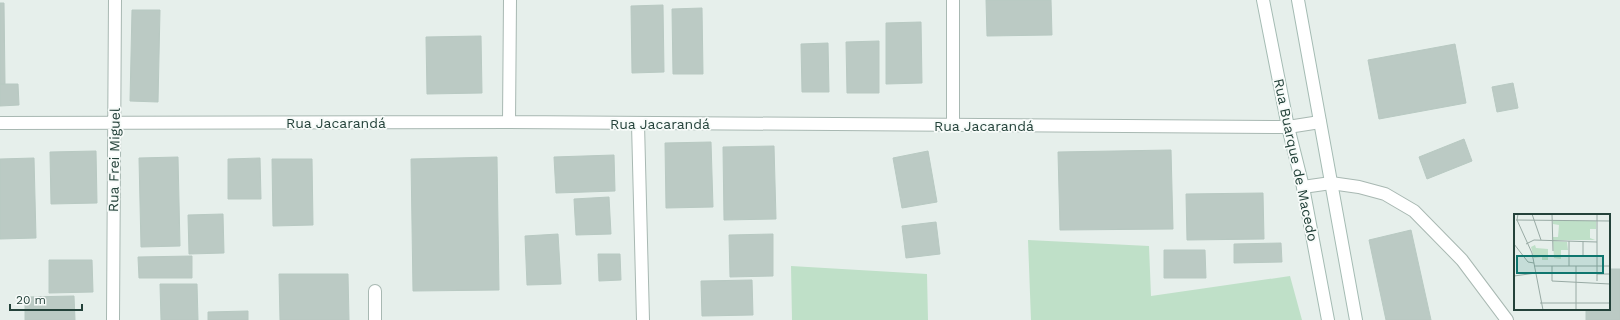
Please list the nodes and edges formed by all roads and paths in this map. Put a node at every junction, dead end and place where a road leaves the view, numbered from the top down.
1 (115, 0) edge
2 (510, 0) edge
3 (953, 0) edge
4 (1263, 0) edge
5 (1298, 0) edge
6 (509, 122) junction
7 (1320, 122) junction
8 (0, 123) edge
9 (115, 123) junction
10 (638, 124) junction
11 (953, 125) junction
12 (1288, 127) junction
13 (1331, 183) junction
14 (1303, 186) junction
15 (375, 291) dead end
16 (113, 320) edge
17 (375, 320) edge
18 (643, 320) edge
19 (1328, 320) edge
20 (1356, 320) edge
21 (1507, 320) edge

1 - 9 street, Rua Frei Miguel
2 - 6 street
3 - 11 street
4 - 12 street, Rua Buarque de Macedo
5 - 7 street, Rua Buarque de Macedo
6 - 9 street, Rua Jacarandá
6 - 10 street, Rua Jacarandá
7 - 12 street, Rua Jacarandá
7 - 13 street, Rua Buarque de Macedo
8 - 9 street, Rua Jacarandá
9 - 16 street, Rua Frei Miguel
10 - 11 street, Rua Jacarandá
10 - 18 street
11 - 12 street, Rua Jacarandá
12 - 14 street, Rua Buarque de Macedo
13 - 14 street
13 - 20 street, Rua Buarque de Macedo
13 - 21 street
14 - 19 street, Rua Buarque de Macedo
15 - 17 street

